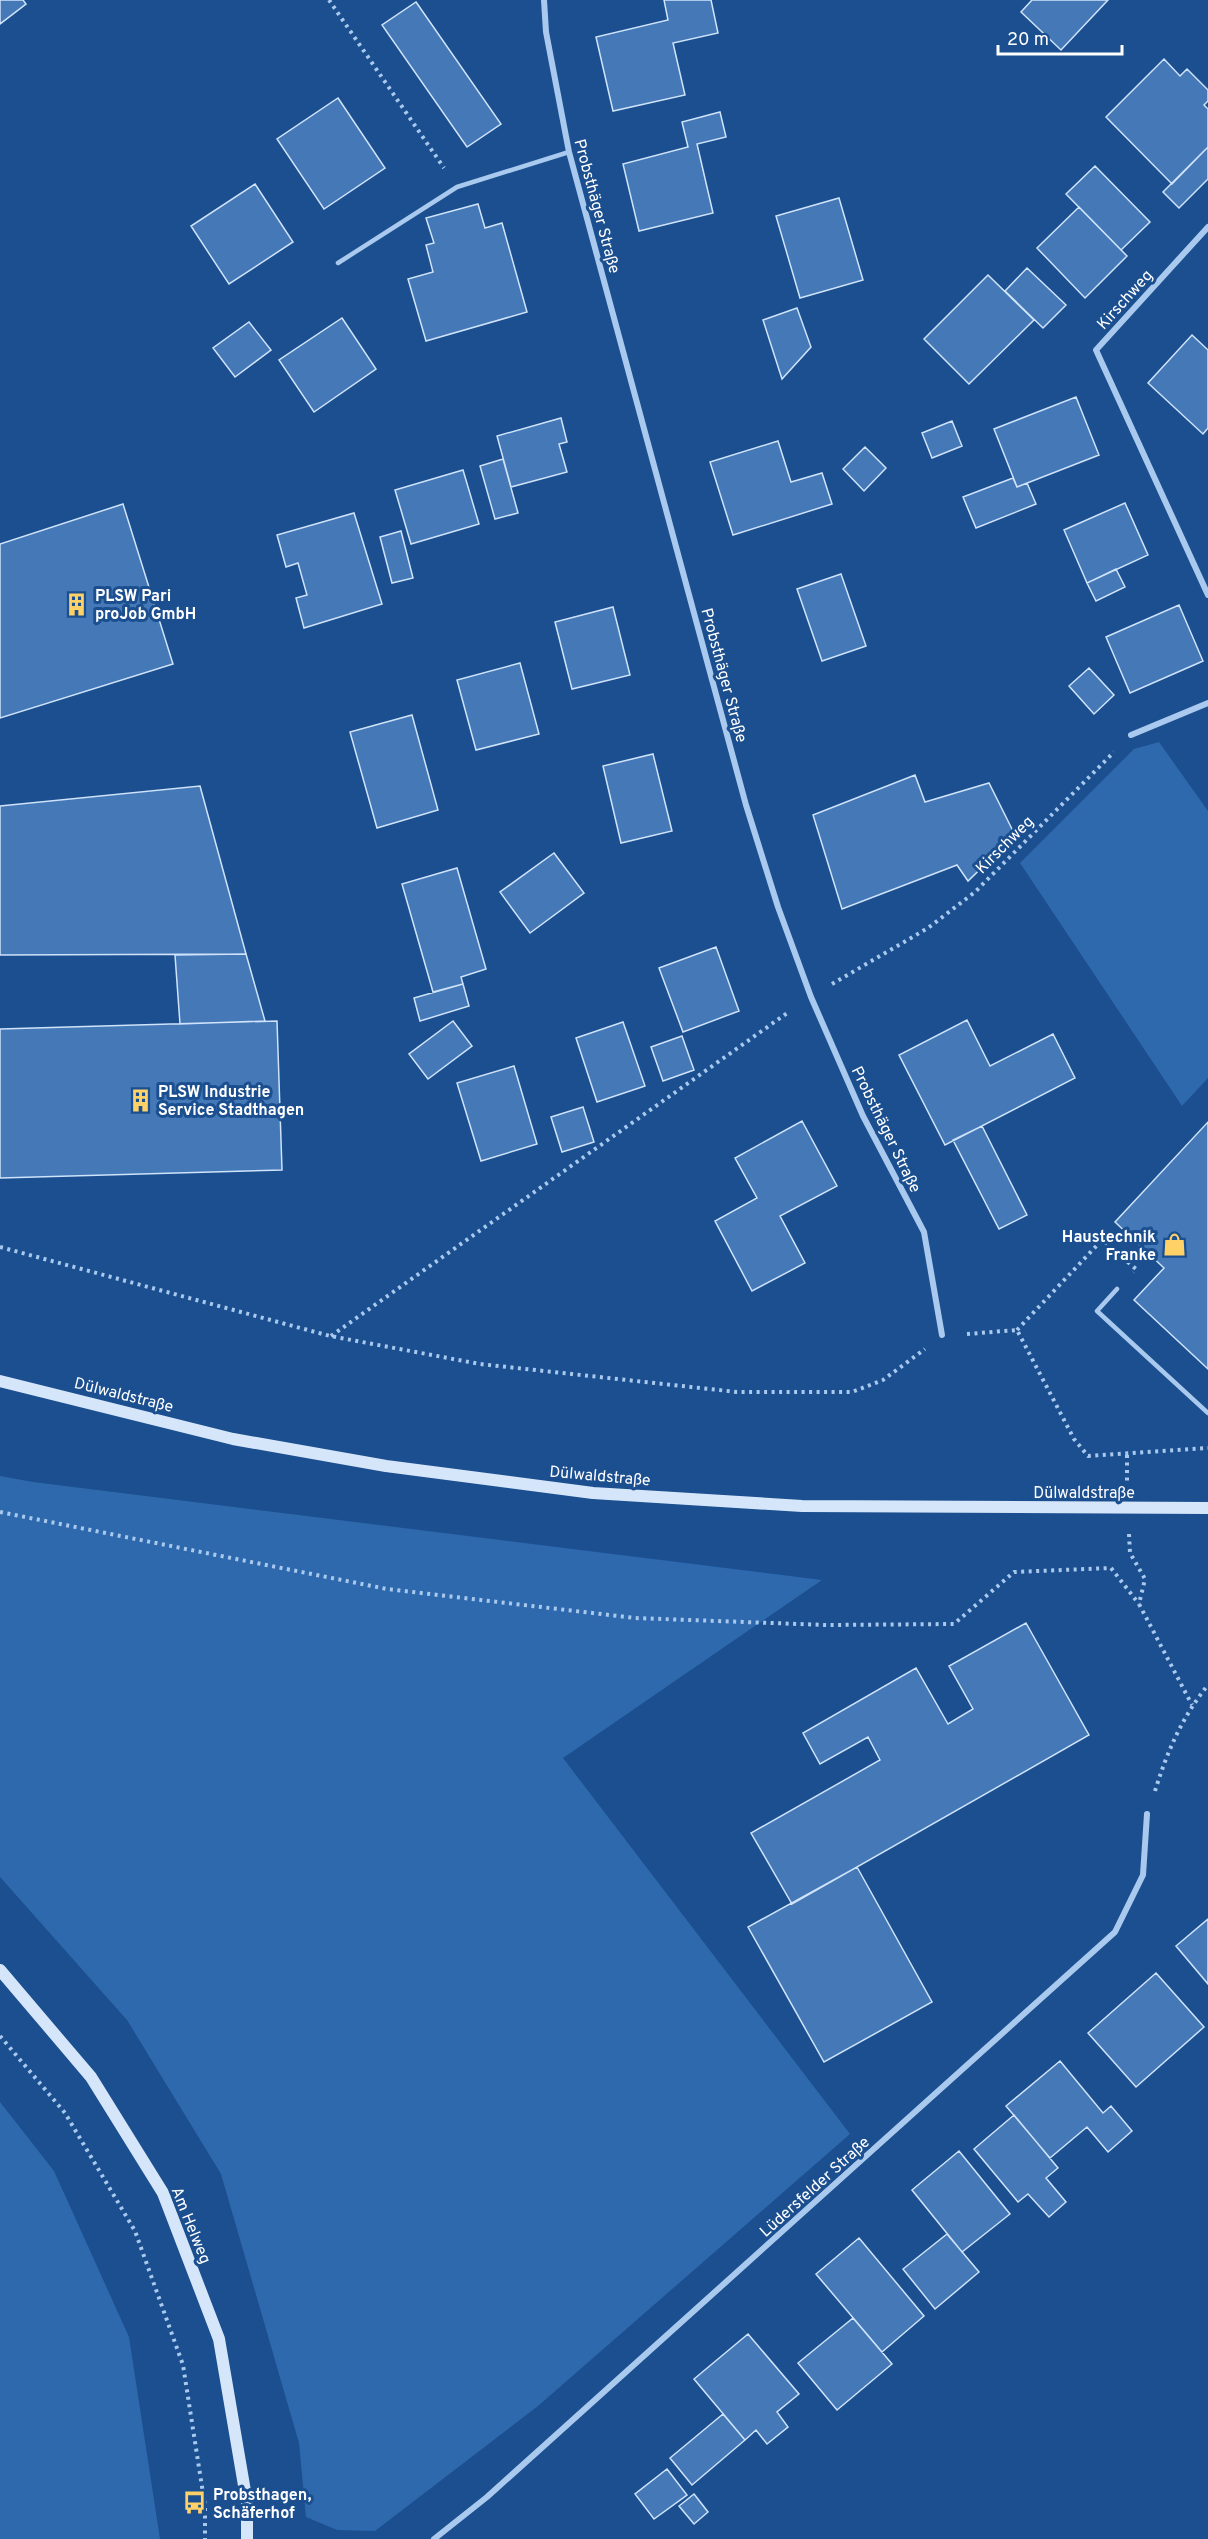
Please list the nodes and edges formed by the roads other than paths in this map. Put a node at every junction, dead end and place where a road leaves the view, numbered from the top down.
1 (544, 0) edge
2 (569, 152) junction
3 (1208, 227) edge
4 (338, 263) dead end
5 (1208, 595) edge
6 (1208, 703) edge
7 (1131, 735) road end
8 (1117, 1289) road end
9 (942, 1335) road end
10 (0, 1381) edge
11 (1208, 1413) edge
12 (1208, 1508) edge
13 (1147, 1814) road end
14 (0, 1970) edge
15 (246, 2539) edge
16 (434, 2539) edge

1 - 2 street, Probsthäger Straße
2 - 4 lane
2 - 9 street, Probsthäger Straße
3 - 5 street, Kirschweg
6 - 7 street
8 - 11 lane
10 - 12 street, Dülwaldstraße
13 - 16 street, Lüdersfelder Straße
14 - 15 street, Am Helweg

